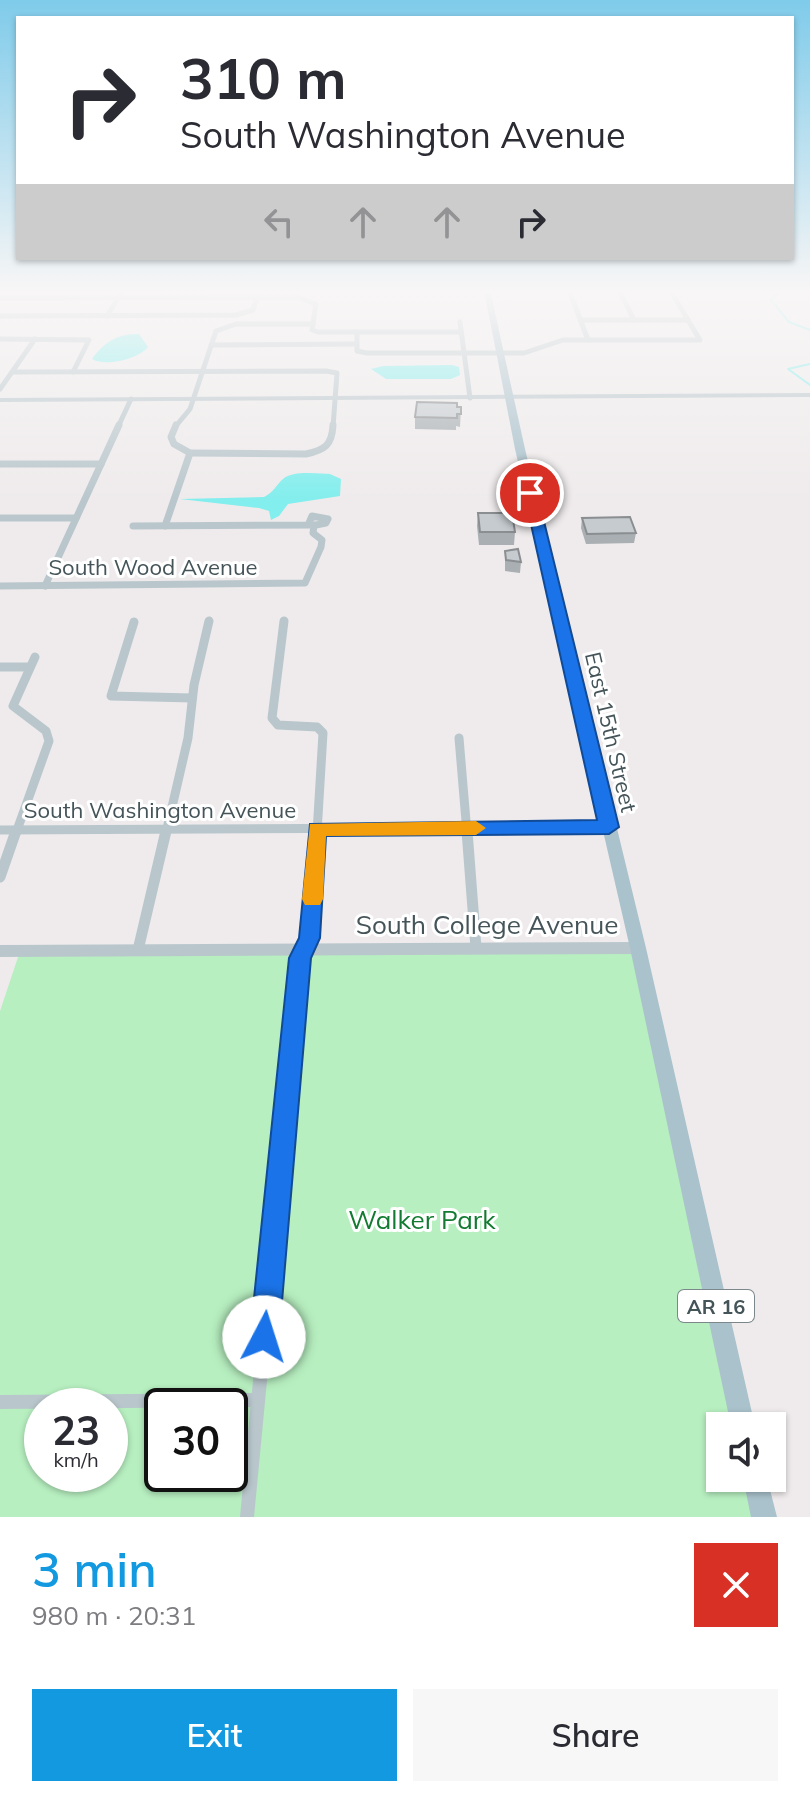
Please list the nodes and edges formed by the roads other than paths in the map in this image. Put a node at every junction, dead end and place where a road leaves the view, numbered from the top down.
1 (20, 361) edge
2 (79, 361) edge
3 (206, 361) edge
4 (465, 361) edge
5 (502, 361) edge
6 (202, 371) junction
7 (12, 372) junction
8 (73, 372) junction
9 (0, 389) edge
10 (808, 395) edge
11 (509, 397) junction
12 (470, 398) junction
13 (131, 399) junction
14 (336, 399) junction
15 (0, 400) edge
16 (193, 400) junction
17 (190, 453) junction
18 (0, 464) edge
19 (101, 464) junction
20 (0, 518) edge
21 (76, 518) junction
22 (133, 526) dead end
23 (165, 526) junction
24 (0, 586) edge
25 (45, 586) junction
26 (209, 621) dead end
27 (284, 621) dead end
28 (134, 622) dead end
29 (0, 667) edge
30 (192, 698) junction
31 (0, 706) edge
32 (13, 706) junction
33 (459, 738) dead end
34 (609, 827) junction
35 (466, 828) junction
36 (317, 829) junction
37 (0, 830) edge
38 (16, 830) junction
39 (167, 830) junction
40 (0, 877) edge
41 (476, 948) junction
42 (638, 948) junction
43 (304, 949) junction
44 (138, 950) junction
45 (0, 951) edge
46 (258, 1400) junction
47 (0, 1402) edge
48 (740, 1412) edge
49 (758, 1492) edge
50 (247, 1517) edge
51 (764, 1517) edge

1 - 7 street
2 - 8 street
3 - 6 street
4 - 12 street
5 - 11 main road, East 15th Street / AR 16
6 - 8 street
6 - 14 street
6 - 16 street
7 - 8 street
7 - 9 street
10 - 11 street
11 - 12 street
11 - 34 main road, East 15th Street / AR 16
12 - 14 street
13 - 15 street
13 - 16 street
13 - 19 street
14 - 16 street
14 - 17 street
16 - 17 street
17 - 23 street
18 - 19 street
19 - 21 street
20 - 21 street
21 - 25 street
22 - 23 street
23 - 25 street, South Wood Avenue
24 - 25 street, South Wood Avenue
26 - 30 street
27 - 36 street
28 - 30 street
29 - 32 street
30 - 39 street
31 - 32 street
32 - 38 street
33 - 35 street
34 - 35 street, South Washington Avenue
34 - 42 main road, East 15th Street / AR 16
35 - 36 street, South Washington Avenue
35 - 41 street
36 - 39 street, South Washington Avenue
36 - 43 street
37 - 38 street, South Washington Avenue
38 - 39 street, South Washington Avenue
38 - 40 street
39 - 44 street
41 - 42 street, South College Avenue
41 - 43 street, South College Avenue
42 - 48 main road, East 15th Street / AR 16
43 - 44 street, South College Avenue
43 - 46 street
44 - 45 street, South College Avenue
46 - 47 street
46 - 50 street
49 - 51 main road

